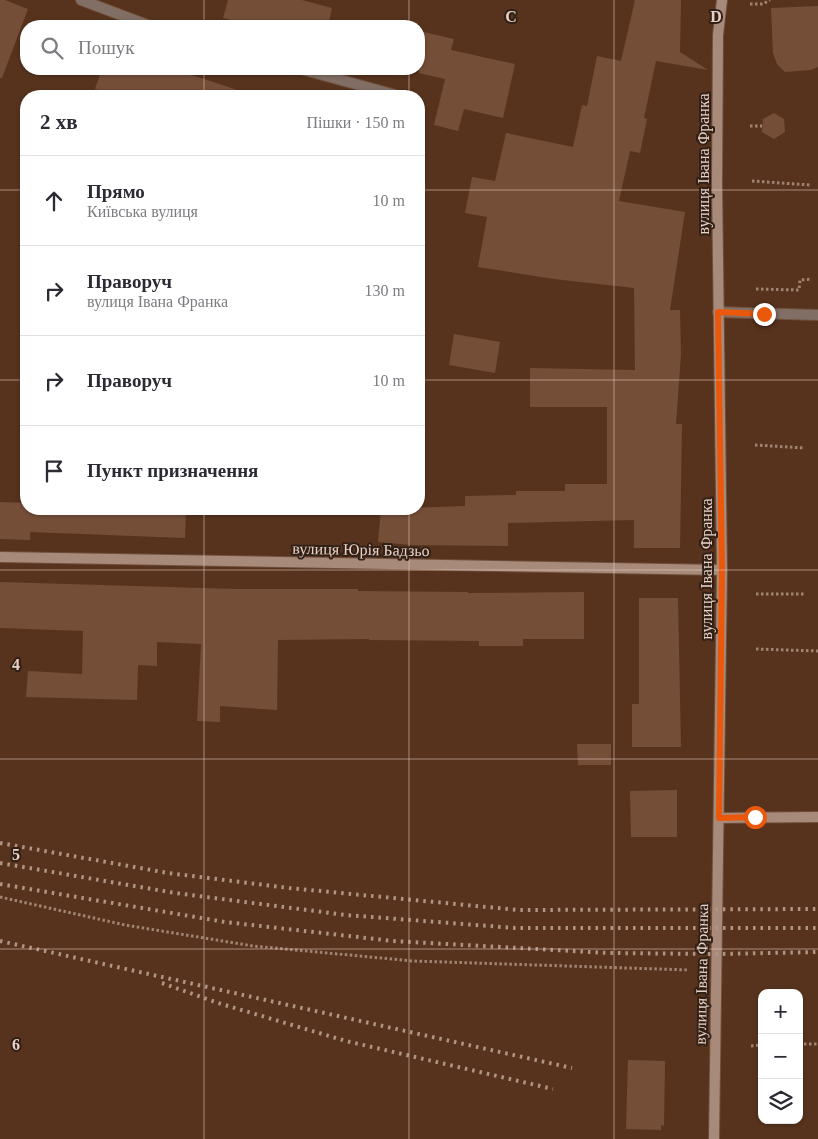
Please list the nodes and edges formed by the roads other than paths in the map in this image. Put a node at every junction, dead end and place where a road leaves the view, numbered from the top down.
1 (81, 0) edge
2 (722, 0) edge
3 (134, 20) edge
4 (323, 75) edge
5 (377, 90) edge
6 (718, 312) junction
7 (818, 315) edge
8 (0, 557) edge
9 (722, 570) junction
10 (818, 817) edge
11 (719, 818) junction
12 (714, 1139) edge

1 - 3 street
2 - 6 main road, вулиця Івана Франка
4 - 5 street
6 - 7 street
6 - 9 main road, вулиця Івана Франка
8 - 9 main road, вулиця Юрія Бадзьо
9 - 11 main road, вулиця Івана Франка
10 - 11 main road
11 - 12 main road, вулиця Івана Франка

